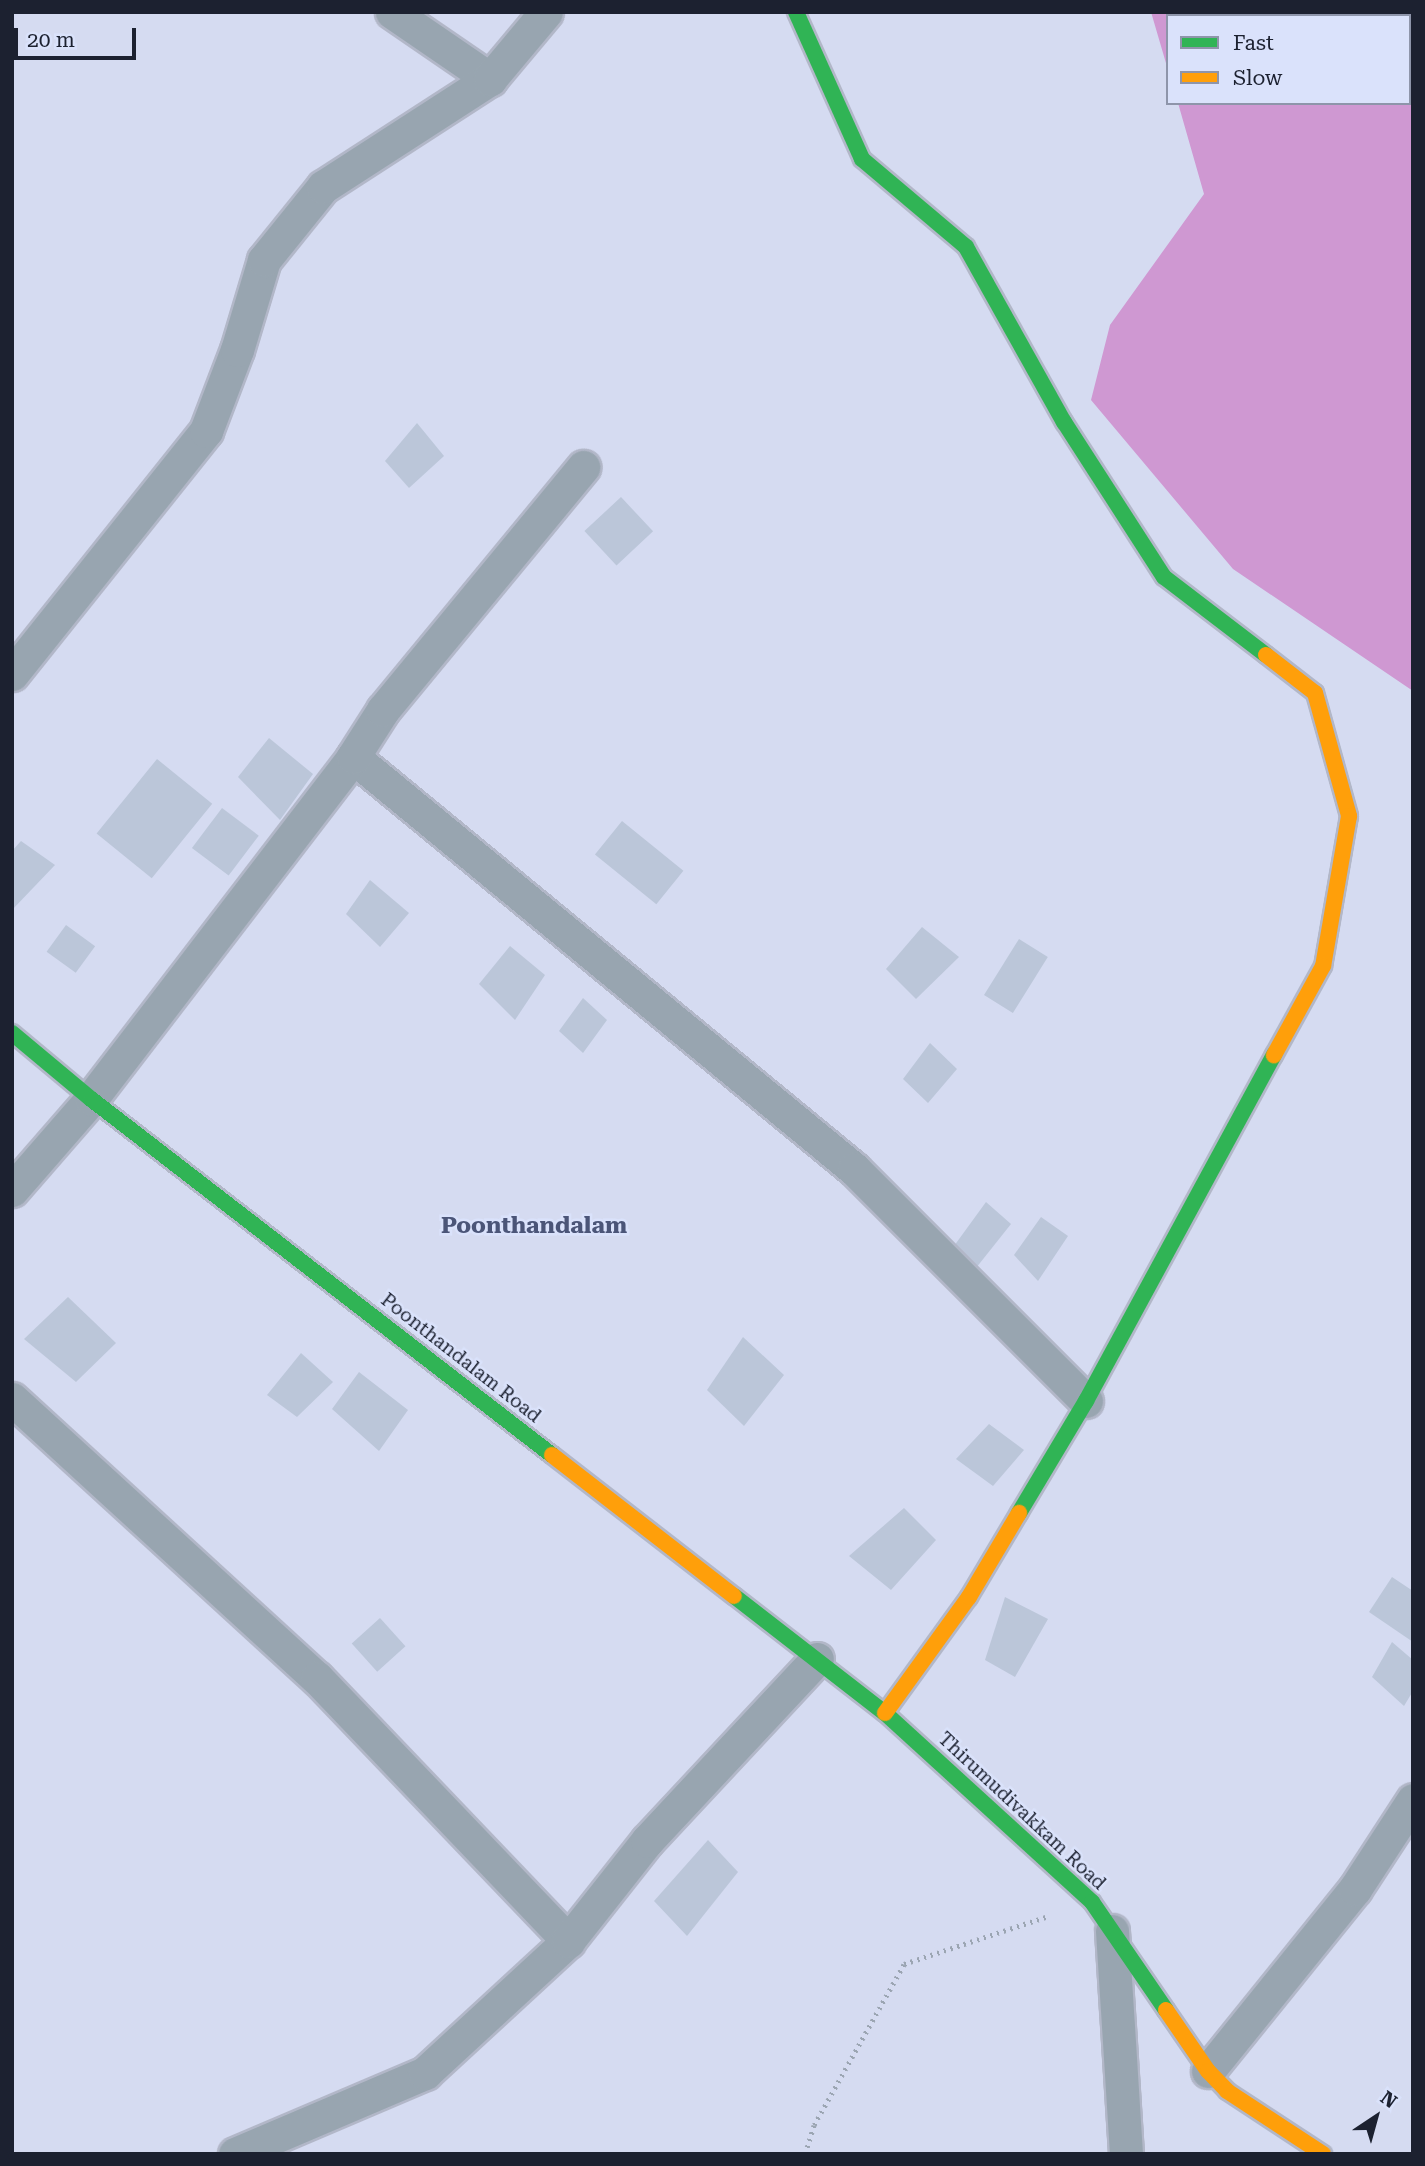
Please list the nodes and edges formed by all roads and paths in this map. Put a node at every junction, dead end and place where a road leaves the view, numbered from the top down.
1 (392, 12) edge
2 (546, 12) edge
3 (796, 12) edge
4 (490, 79) junction
5 (583, 467) dead end
6 (12, 674) edge
7 (353, 757) junction
8 (12, 1033) edge
9 (91, 1099) junction
10 (12, 1190) edge
11 (12, 1399) edge
12 (1086, 1401) junction
13 (817, 1659) junction
14 (885, 1713) junction
15 (1413, 1800) edge
16 (1092, 1902) junction
17 (1112, 1931) junction
18 (568, 1941) junction
19 (1208, 2071) junction
20 (235, 2154) edge
21 (805, 2154) edge
22 (1126, 2154) edge
23 (1323, 2154) edge

1 - 4 street
2 - 4 street
3 - 12 street
4 - 6 street
5 - 7 street
7 - 9 street
7 - 12 street
8 - 9 street, Poonthandalam Road
9 - 10 street
9 - 13 street, Poonthandalam Road
11 - 18 street
12 - 14 street
13 - 14 street, Poonthandalam Road
13 - 18 street
14 - 16 street, Thirumudivakkam Road
15 - 19 street
16 - 17 street, Thirumudivakkam Road
16 - 21 path
17 - 19 street, Thirumudivakkam Road
17 - 22 street
18 - 20 street
19 - 23 street, Thirumudivakkam Road

